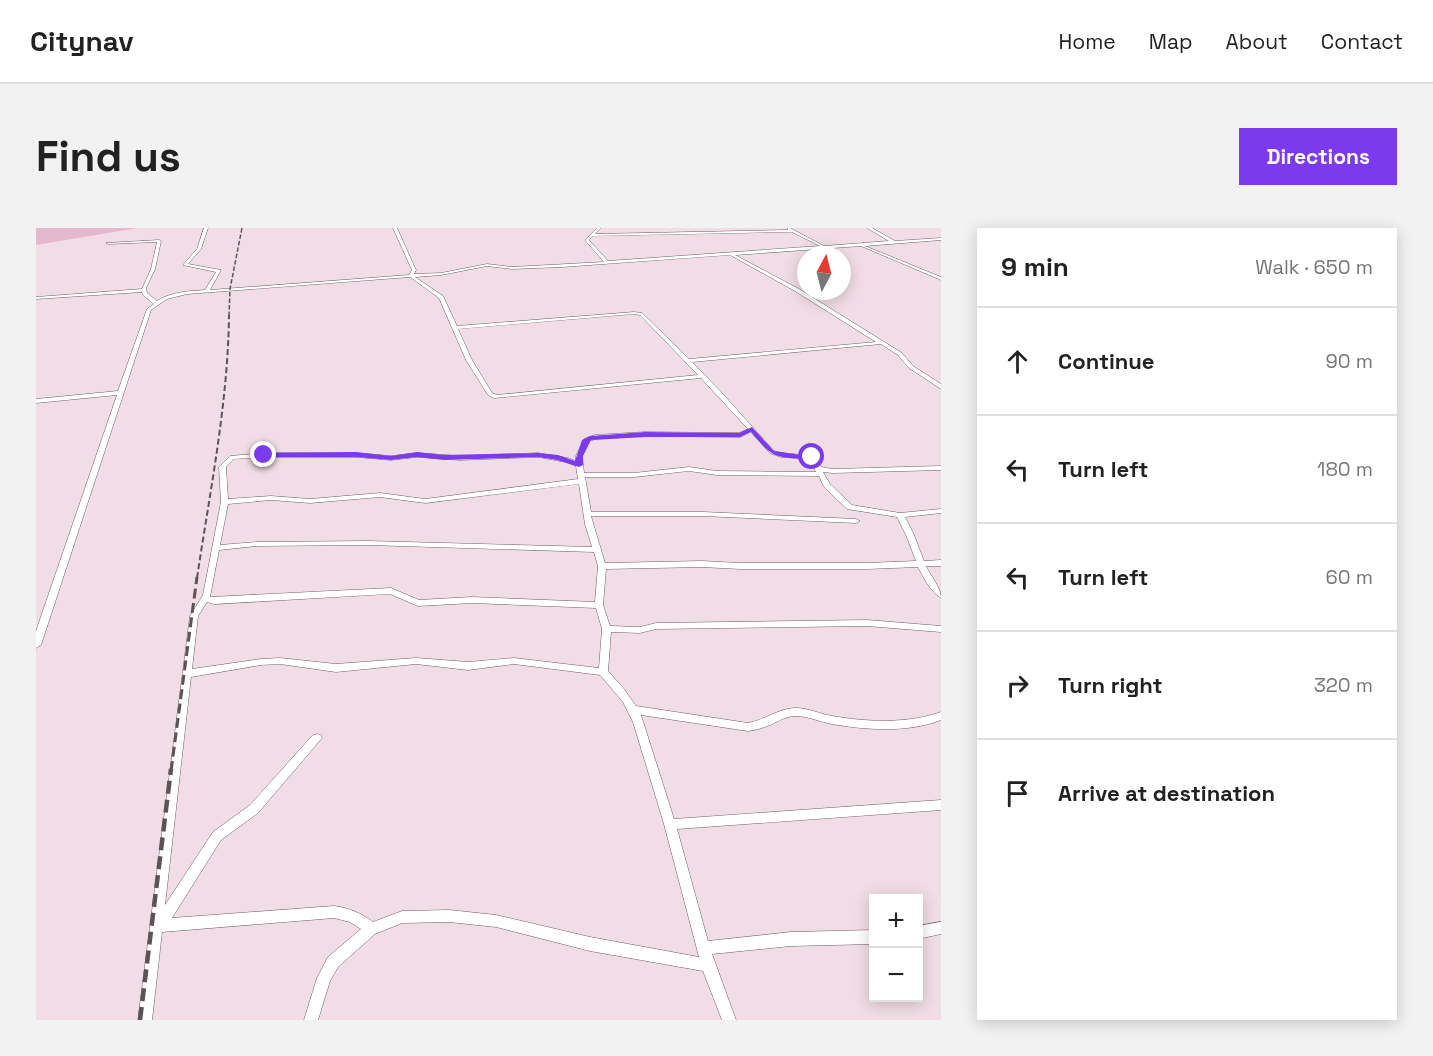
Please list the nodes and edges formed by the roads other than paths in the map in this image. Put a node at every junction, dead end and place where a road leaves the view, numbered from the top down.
1 (206, 228) edge
2 (395, 228) edge
3 (599, 228) edge
4 (697, 228) edge
5 (787, 228) edge
6 (869, 228) edge
7 (793, 231) junction
8 (685, 234) junction
9 (592, 235) junction
10 (941, 239) edge
11 (108, 243) dead end
12 (895, 243) junction
13 (862, 245) junction
14 (822, 246) edge
15 (843, 246) edge
16 (797, 249) edge
17 (728, 254) junction
18 (607, 263) junction
19 (411, 276) junction
20 (941, 279) edge
21 (144, 290) junction
22 (207, 291) junction
23 (36, 298) edge
24 (156, 303) junction
25 (454, 328) junction
26 (882, 343) junction
27 (688, 361) junction
28 (703, 376) junction
29 (941, 387) edge
30 (121, 393) junction
31 (36, 400) edge
32 (752, 429) junction
33 (579, 465) junction
34 (941, 468) edge
35 (820, 472) junction
36 (581, 478) junction
37 (225, 502) junction
38 (941, 511) edge
39 (587, 514) junction
40 (900, 514) junction
41 (856, 521) dead end
42 (215, 548) junction
43 (598, 549) junction
44 (941, 563) edge
45 (921, 564) junction
46 (602, 566) junction
47 (941, 595) edge
48 (204, 599) junction
49 (599, 605) junction
50 (606, 629) junction
51 (941, 629) edge
52 (37, 640) edge
53 (603, 672) junction
54 (186, 674) junction
55 (635, 710) junction
56 (941, 716) edge
57 (317, 738) dead end
58 (941, 805) edge
59 (670, 824) junction
60 (158, 926) junction
61 (941, 928) edge
62 (371, 929) junction
63 (923, 932) edge
64 (869, 938) edge
65 (704, 948) junction
66 (708, 965) junction
67 (145, 1020) edge
68 (311, 1020) edge
69 (729, 1020) edge

1 - 22 street
2 - 19 street
3 - 9 street
4 - 8 street
5 - 7 street
6 - 12 street
7 - 8 street
7 - 14 street
8 - 9 street
9 - 18 street
10 - 12 street
11 - 21 street
12 - 13 street
13 - 15 street
13 - 20 street
16 - 17 street
17 - 18 street
17 - 26 street
18 - 19 street
19 - 22 street
19 - 25 street
21 - 23 street
21 - 24 street
22 - 24 street
24 - 30 street
25 - 27 street
25 - 28 street
26 - 27 street
26 - 29 street
27 - 28 street
28 - 32 street
30 - 31 street
30 - 52 street
32 - 33 street
32 - 35 street
33 - 36 street
33 - 37 street
34 - 35 street
35 - 36 street
35 - 40 street
36 - 37 street
36 - 39 street
37 - 42 street
38 - 40 street
39 - 41 street
39 - 43 street
40 - 45 street
42 - 43 street
42 - 48 street
43 - 46 street
44 - 45 street
45 - 46 street
45 - 47 street
46 - 49 street
48 - 49 street
48 - 54 street
49 - 50 street
50 - 51 street
50 - 53 street
53 - 54 street
53 - 55 street
54 - 60 street
55 - 56 street
55 - 59 street
57 - 60 street
58 - 59 street
59 - 65 street
60 - 62 street
60 - 67 street
61 - 63 street
62 - 66 street
62 - 68 street
64 - 65 street
65 - 66 street
66 - 69 street

